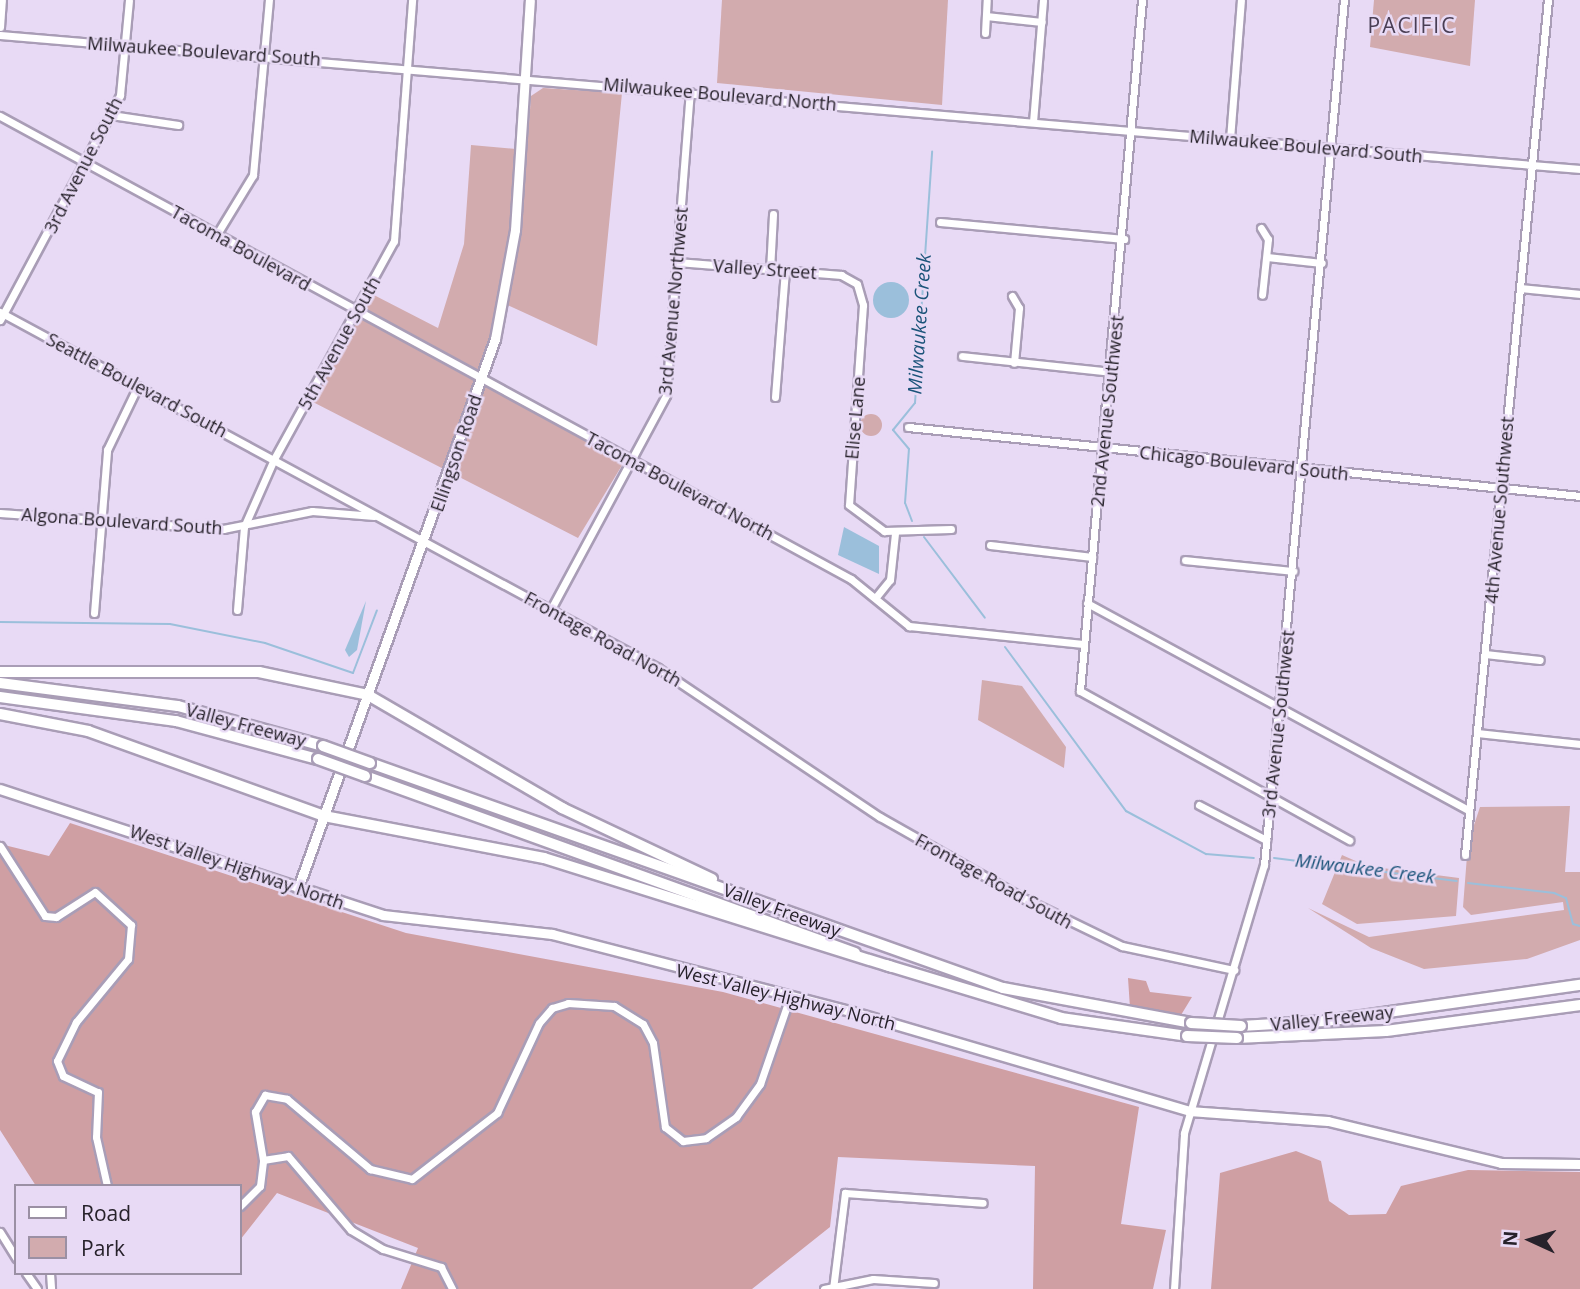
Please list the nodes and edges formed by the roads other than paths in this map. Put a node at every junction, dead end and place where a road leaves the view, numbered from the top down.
1 (2, 0) edge
2 (129, 0) edge
3 (269, 0) edge
4 (412, 0) edge
5 (530, 0) edge
6 (987, 0) edge
7 (1044, 0) edge
8 (1142, 0) edge
9 (1241, 0) edge
10 (1344, 0) edge
11 (1548, 0) edge
12 (986, 16) junction
13 (1042, 22) junction
14 (0, 27) edge
15 (985, 33) dead end
16 (0, 35) edge
17 (126, 45) junction
18 (265, 56) junction
19 (407, 67) junction
20 (525, 77) junction
21 (690, 92) junction
22 (111, 115) junction
23 (0, 116) edge
24 (1033, 122) junction
25 (178, 125) dead end
26 (1134, 131) junction
27 (1230, 139) junction
28 (1334, 149) junction
29 (85, 161) junction
30 (1536, 165) junction
31 (1580, 169) edge
32 (774, 214) dead end
33 (940, 222) dead end
34 (1261, 228) dead end
35 (217, 234) junction
36 (1124, 239) junction
37 (1267, 257) junction
38 (677, 262) junction
39 (1322, 263) junction
40 (770, 270) junction
41 (785, 271) junction
42 (852, 279) joint
43 (1521, 288) junction
44 (1580, 294) edge
45 (1262, 295) dead end
46 (1012, 296) dead end
47 (356, 312) junction
48 (1, 315) edge
49 (962, 356) dead end
50 (1014, 363) junction
51 (1111, 372) junction
52 (482, 380) junction
53 (138, 386) junction
54 (775, 397) dead end
55 (908, 427) dead end
56 (1103, 448) junction
57 (274, 459) junction
58 (632, 460) junction
59 (1303, 469) junction
60 (1501, 490) junction
61 (1580, 496) edge
62 (0, 513) edge
63 (382, 517) junction
64 (102, 521) junction
65 (244, 527) junction
66 (951, 529) dead end
67 (895, 533) junction
68 (425, 541) junction
69 (990, 545) dead end
70 (1092, 557) junction
71 (1185, 560) dead end
72 (1293, 571) junction
73 (876, 597) junction
74 (1087, 603) junction
75 (551, 609) junction
76 (237, 610) dead end
77 (94, 613) dead end
78 (1083, 644) junction
79 (1485, 654) junction
80 (1540, 660) dead end
81 (0, 672) edge
82 (0, 683) edge
83 (368, 695) junction
84 (0, 697) edge
85 (1279, 708) junction
86 (0, 714) edge
87 (1477, 733) junction
88 (776, 743) joint
89 (1580, 744) edge
90 (0, 789) edge
91 (1270, 796) junction
92 (1199, 806) dead end
93 (1469, 810) junction
94 (324, 816) junction
95 (1266, 839) junction
96 (1349, 840) dead end
97 (0, 846) edge
98 (1465, 855) dead end
99 (298, 888) junction
100 (790, 913) junction
101 (891, 967) junction
102 (1234, 970) junction
103 (1580, 985) edge
104 (790, 997) junction
105 (1580, 1005) edge
106 (1189, 1111) junction
107 (263, 1160) junction
108 (1580, 1164) edge
109 (107, 1184) edge
110 (242, 1196) edge
111 (250, 1198) junction
112 (983, 1203) dead end
113 (242, 1204) edge
114 (0, 1232) edge
115 (14, 1255) edge
116 (934, 1283) dead end
117 (833, 1288) edge
118 (452, 1289) edge
119 (824, 1289) edge
120 (1174, 1289) edge

1 - 14 street
2 - 17 street, 3rd Avenue South
3 - 18 street
4 - 19 street, 5th Avenue South
5 - 20 main road, Ellingson Road
6 - 12 street
7 - 13 street
8 - 26 street, 2nd Avenue Southwest
9 - 27 street
10 - 28 street, 3rd Avenue Southwest
11 - 30 street, 4th Avenue Southwest
12 - 13 street
12 - 15 street
13 - 24 street
16 - 17 street, Milwaukee Boulevard South
17 - 18 street, Milwaukee Boulevard South
17 - 22 street, 3rd Avenue South
18 - 19 street, Milwaukee Boulevard South
18 - 35 street
19 - 20 street, Milwaukee Boulevard North
19 - 47 street, 5th Avenue South
20 - 21 street, Milwaukee Boulevard North
20 - 52 main road, Ellingson Road
21 - 24 street, Milwaukee Boulevard North
21 - 38 street, 3rd Avenue Northwest
22 - 25 street
22 - 29 street, 3rd Avenue South
23 - 29 street, Tacoma Boulevard
24 - 26 street, Milwaukee Boulevard South
26 - 27 street, Milwaukee Boulevard South
26 - 36 street, 2nd Avenue Southwest
27 - 28 street, Milwaukee Boulevard South
28 - 30 street, Milwaukee Boulevard South
28 - 39 street, 3rd Avenue Southwest
29 - 35 street, Tacoma Boulevard
29 - 48 street, 3rd Avenue South
30 - 31 street, Milwaukee Boulevard South
30 - 43 street, 4th Avenue Southwest
32 - 40 street
33 - 36 street
34 - 37 street
35 - 47 street, Tacoma Boulevard
36 - 51 street, 2nd Avenue Southwest
37 - 39 street
37 - 45 street
38 - 40 street, Valley Street
38 - 58 street, 3rd Avenue Northwest
39 - 59 street, 3rd Avenue Southwest
40 - 41 street, Valley Street
41 - 42 street, Valley Street
41 - 54 street
42 - 67 street, Elise Lane
43 - 44 street
43 - 60 street, 4th Avenue Southwest
46 - 50 street
47 - 52 street, Tacoma Boulevard
47 - 57 street, 5th Avenue South
48 - 53 street, Seattle Boulevard South
49 - 50 street
50 - 51 street
51 - 56 street, 2nd Avenue Southwest
52 - 58 street, Tacoma Boulevard North
52 - 68 main road, Ellingson Road
53 - 57 street, Seattle Boulevard South
53 - 64 street
55 - 56 street, Chicago Boulevard South
56 - 59 street, Chicago Boulevard South
56 - 70 street, 2nd Avenue Southwest
57 - 63 street, Seattle Boulevard South
57 - 65 street, 5th Avenue South
58 - 73 street, Tacoma Boulevard North
58 - 75 street, 3rd Avenue Northwest
59 - 60 street, Chicago Boulevard South
59 - 72 street, 3rd Avenue Southwest
60 - 61 street, Chicago Boulevard South
60 - 79 street, 4th Avenue Southwest
62 - 64 street, Algona Boulevard South
63 - 65 street, Algona Boulevard South
63 - 68 street, Frontage Road North
64 - 65 street, Algona Boulevard South
64 - 77 street
65 - 76 street, 5th Avenue South
66 - 67 street
67 - 73 street
68 - 75 street, Frontage Road North
68 - 83 main road, Ellingson Road
69 - 70 street
70 - 74 street, 2nd Avenue Southwest
71 - 72 street
72 - 85 street, 3rd Avenue Southwest
73 - 78 street, Tacoma Boulevard North
74 - 78 street, 2nd Avenue Southwest
74 - 85 street
75 - 88 street, Frontage Road North
78 - 91 street, 2nd Avenue Southwest
79 - 80 street
79 - 87 street, 4th Avenue Southwest
81 - 83 highway
82 - 100 highway, Valley Freeway, bridge
83 - 94 main road, Ellingson Road
83 - 100 highway
84 - 101 highway, Valley Freeway, bridge
85 - 91 street, 3rd Avenue Southwest
85 - 93 street
86 - 94 highway
87 - 89 street
87 - 93 street, 4th Avenue Southwest
88 - 102 street, Frontage Road South
90 - 99 main road, West Valley Highway North
91 - 95 street, 3rd Avenue Southwest
91 - 96 street
92 - 95 street
93 - 98 street, 4th Avenue Southwest
94 - 99 main road, Ellingson Road
94 - 101 highway
95 - 102 street, 3rd Avenue Southwest
97 - 109 street
99 - 104 main road, West Valley Highway North
100 - 103 highway, Valley Freeway, bridge
101 - 105 highway, Valley Freeway, bridge
102 - 106 street, 3rd Avenue Southwest
104 - 106 main road, West Valley Highway North
104 - 107 street
106 - 108 main road, West Valley Highway North
106 - 120 street, 3rd Avenue Southwest
107 - 111 street
107 - 118 street
110 - 111 street
111 - 113 street
112 - 117 street
114 - 115 street
116 - 117 street
117 - 119 street

